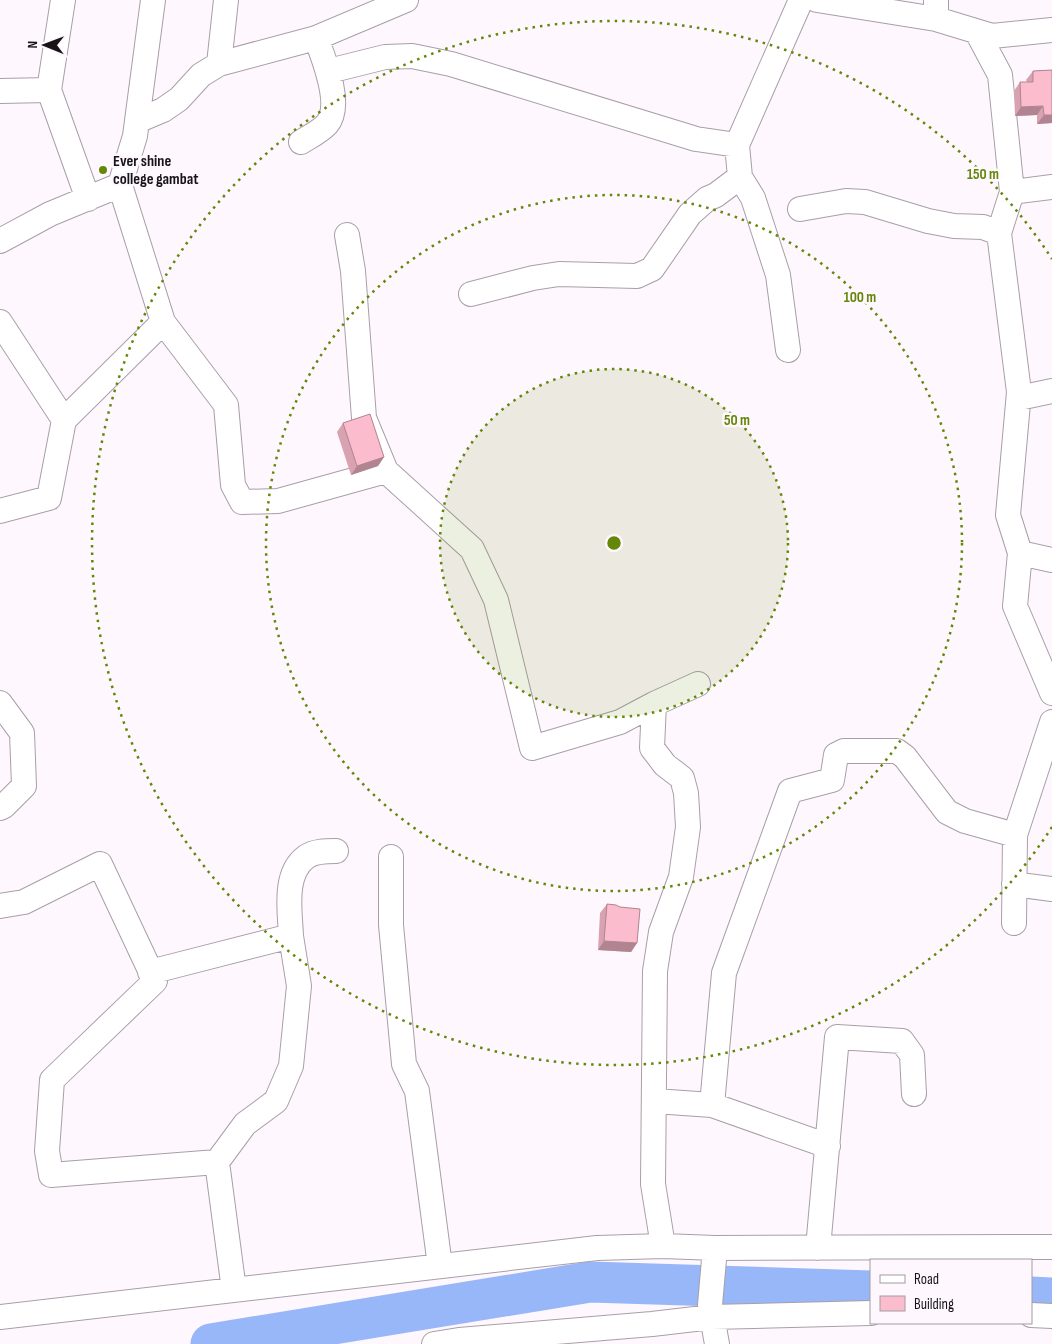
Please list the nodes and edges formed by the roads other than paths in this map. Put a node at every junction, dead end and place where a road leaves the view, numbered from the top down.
1 (63, 0) edge
2 (153, 0) edge
3 (226, 0) edge
4 (406, 0) edge
5 (800, 0) edge
6 (817, 0) edge
7 (936, 9) edge
8 (1052, 30) edge
9 (977, 32) junction
10 (316, 38) junction
11 (220, 64) junction
12 (329, 71) junction
13 (49, 90) junction
14 (0, 91) edge
15 (137, 121) junction
16 (301, 142) dead end
17 (736, 145) junction
18 (740, 177) junction
19 (120, 185) junction
20 (1052, 186) edge
21 (1012, 192) junction
22 (88, 199) junction
23 (800, 209) dead end
24 (999, 233) junction
25 (347, 235) dead end
26 (0, 241) edge
27 (471, 294) dead end
28 (0, 322) edge
29 (163, 322) junction
30 (788, 350) dead end
31 (1052, 391) edge
32 (1018, 398) junction
33 (64, 420) junction
34 (386, 471) junction
35 (0, 511) edge
36 (1020, 553) junction
37 (1052, 560) edge
38 (698, 684) dead end
39 (1052, 693) edge
40 (0, 703) edge
41 (654, 704) junction
42 (1052, 722) edge
43 (0, 808) edge
44 (1015, 835) junction
45 (336, 852) dead end
46 (391, 856) dead end
47 (1014, 884) junction
48 (1052, 889) edge
49 (0, 906) edge
50 (1014, 923) dead end
51 (291, 936) junction
52 (150, 972) junction
53 (914, 1094) dead end
54 (655, 1101) junction
55 (712, 1105) junction
56 (828, 1146) junction
57 (217, 1162) junction
58 (663, 1246) junction
59 (1052, 1247) edge
60 (818, 1248) junction
61 (715, 1249) junction
62 (440, 1266) junction
63 (234, 1290) junction
64 (711, 1311) junction
65 (870, 1313) edge
66 (1032, 1315) edge
67 (1052, 1316) edge
68 (0, 1317) edge
69 (434, 1344) edge
70 (717, 1344) edge

1 - 13 street
2 - 15 street
3 - 11 street
4 - 10 street
5 - 17 street
6 - 7 street
7 - 9 street
8 - 9 street
9 - 21 street
10 - 11 street
10 - 12 street
11 - 15 street
12 - 16 street
12 - 17 street
13 - 14 street
13 - 22 street
15 - 19 street
17 - 18 street
18 - 27 street
18 - 30 street
19 - 22 street
19 - 29 street
20 - 21 street
21 - 24 street
22 - 26 street
23 - 24 street
24 - 32 street
25 - 34 street
28 - 33 street
29 - 33 street
29 - 34 street
31 - 32 street
32 - 36 street
33 - 35 street
34 - 41 street
36 - 37 street
36 - 39 street
38 - 41 street
40 - 43 street
41 - 54 street
42 - 44 street
44 - 47 street
44 - 55 street
45 - 51 street
46 - 62 street
47 - 48 street
47 - 50 street
49 - 52 street
51 - 52 street
51 - 57 street
52 - 57 street
53 - 56 street
54 - 55 street
54 - 58 street
55 - 56 street
56 - 60 street
57 - 63 street
58 - 61 street
58 - 62 street
59 - 60 street
60 - 61 street
61 - 64 street
62 - 63 street
63 - 68 street
64 - 65 street
64 - 69 street
64 - 70 street
66 - 67 street

